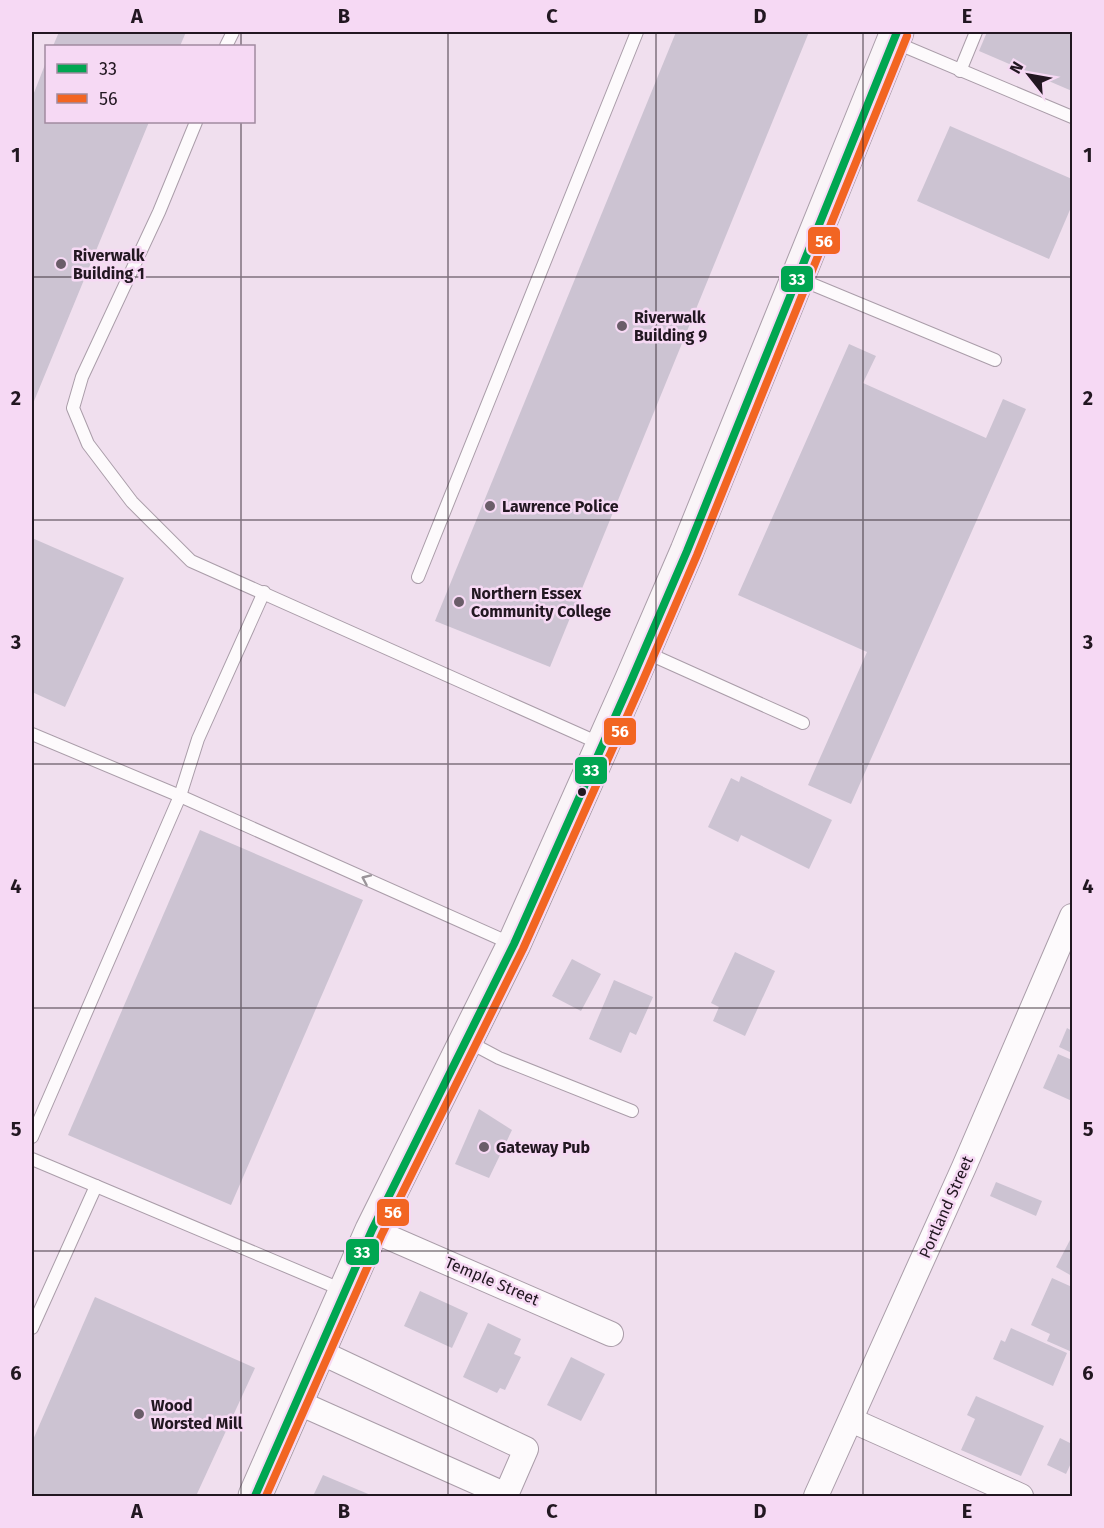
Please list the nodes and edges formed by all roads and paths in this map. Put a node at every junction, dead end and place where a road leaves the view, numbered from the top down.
1 (637, 32) edge
2 (976, 32) edge
3 (895, 36) edge
4 (960, 71) junction
5 (1072, 117) edge
6 (196, 123) edge
7 (796, 278) junction
8 (995, 360) dead end
9 (418, 577) dead end
10 (264, 592) junction
11 (644, 651) junction
12 (803, 723) dead end
13 (32, 734) edge
14 (602, 744) junction
15 (180, 796) junction
16 (1072, 916) edge
17 (514, 944) junction
18 (466, 1041) junction
19 (632, 1111) dead end
20 (32, 1137) edge
21 (32, 1159) edge
22 (96, 1185) junction
23 (372, 1230) junction
24 (346, 1292) junction
25 (32, 1328) edge
26 (611, 1334) dead end
27 (320, 1352) junction
28 (297, 1402) junction
29 (851, 1420) junction
30 (255, 1497) edge
31 (816, 1497) edge
32 (1021, 1497) edge

1 - 9 lane
2 - 4 lane
3 - 4 lane
3 - 7 main road
4 - 5 lane
6 - 10 lane
7 - 8 lane
7 - 11 main road
10 - 14 lane
10 - 15 lane
11 - 12 lane
11 - 14 main road
13 - 15 lane
14 - 17 main road
17 -> 15 lane
15 - 20 lane
16 - 29 street, Portland Street
17 - 18 main road
18 - 19 lane
18 - 23 main road
21 - 22 lane
22 - 24 lane
22 - 25 lane
23 - 24 main road
23 - 26 street, Temple Street
24 - 27 main road
27 - 28 main road
27 - 28 street
28 - 30 main road
29 - 31 street, Portland Street
29 - 32 street

